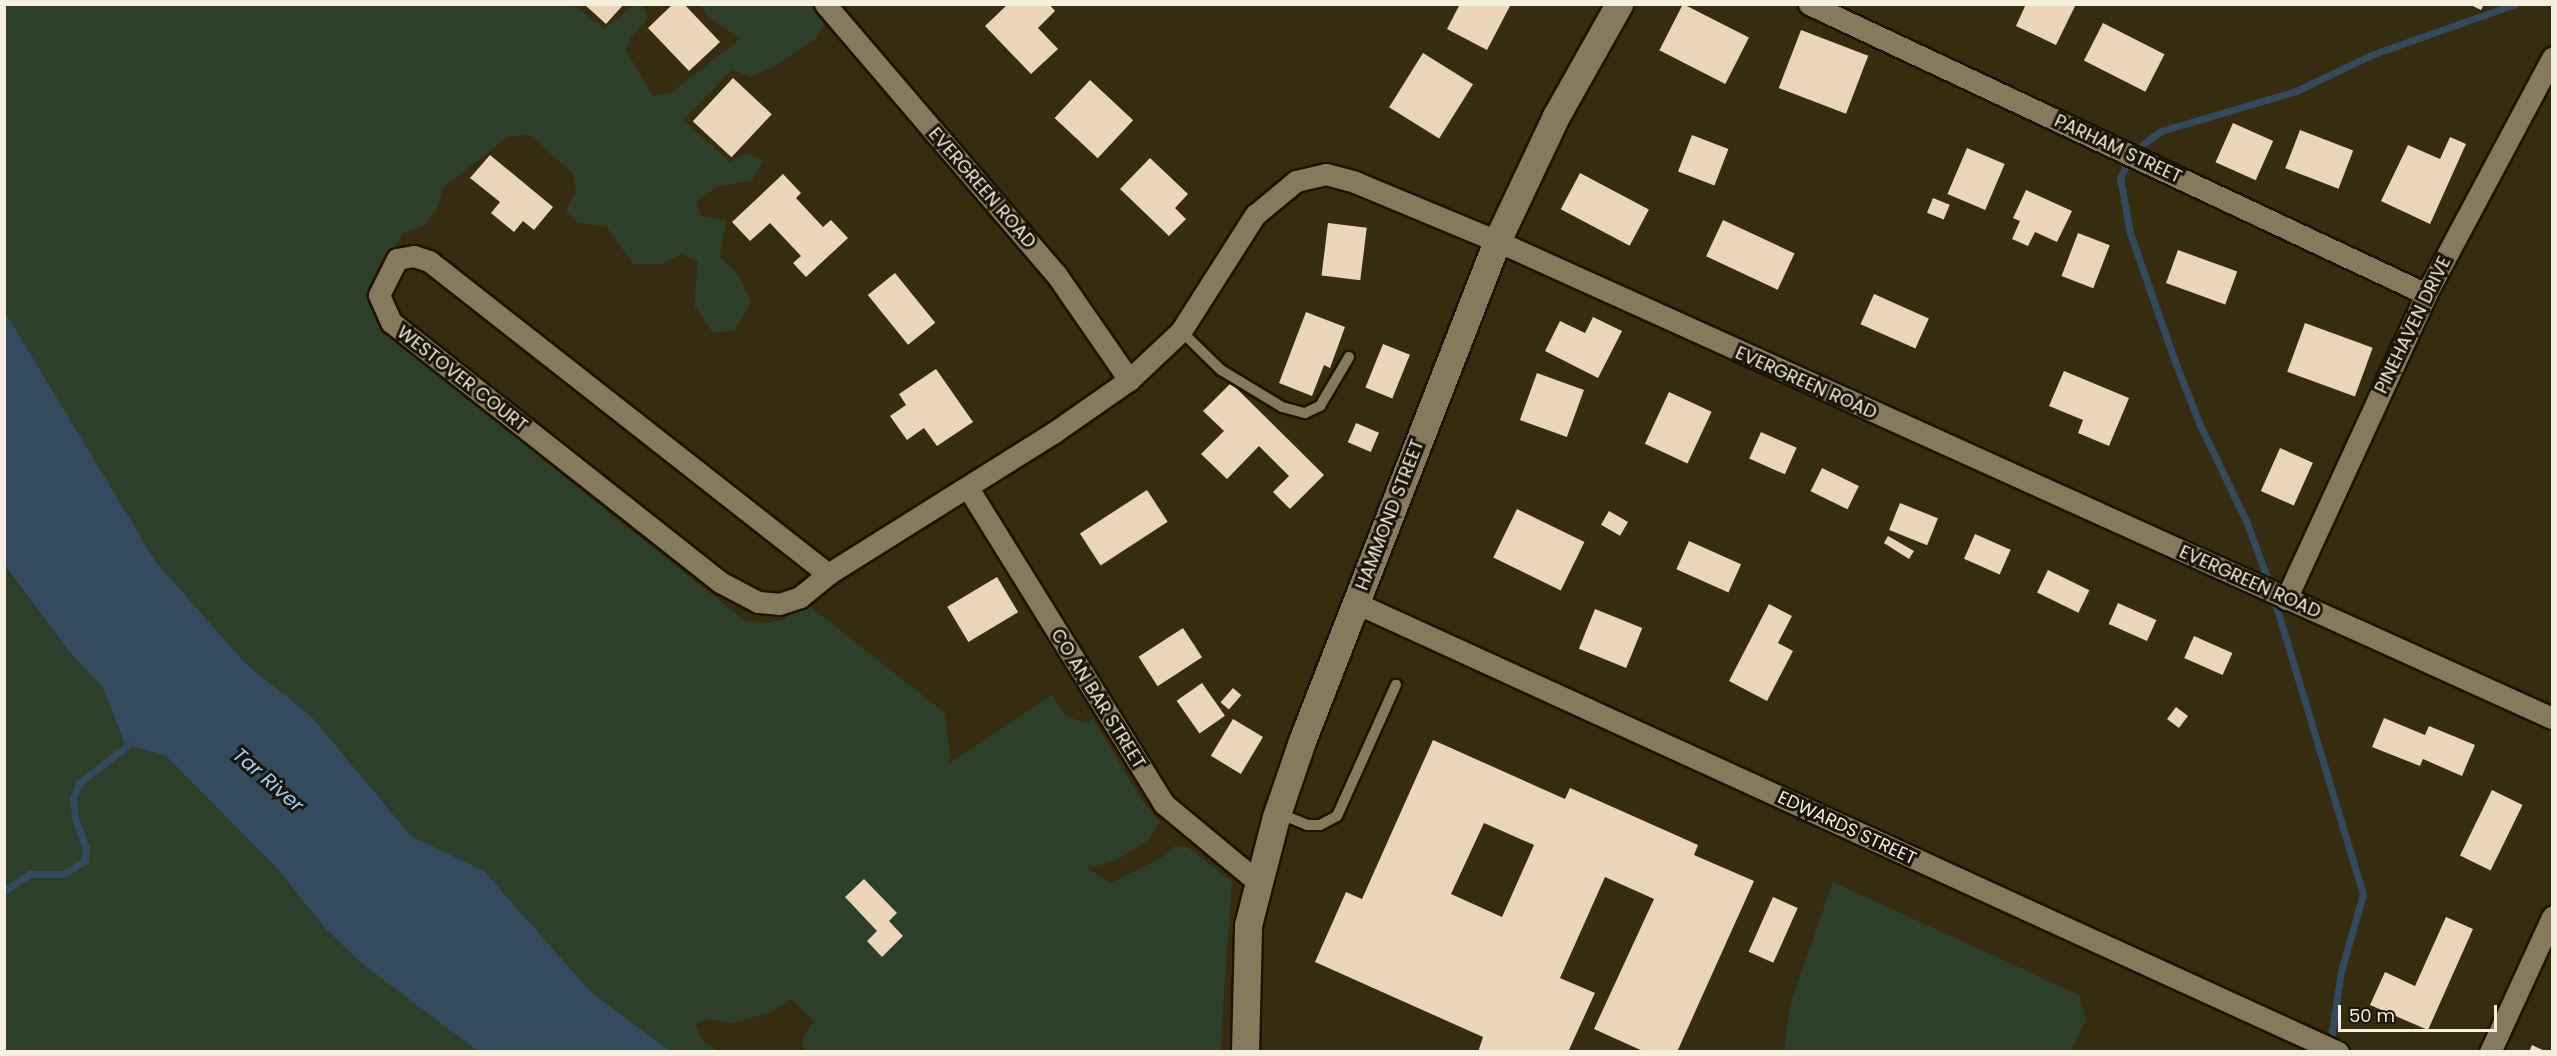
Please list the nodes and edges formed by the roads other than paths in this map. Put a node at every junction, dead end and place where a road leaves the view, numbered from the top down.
1 (825, 4) edge
2 (1619, 4) edge
3 (1809, 4) edge
4 (2553, 58) edge
5 (1497, 241) junction
6 (2426, 294) junction
7 (1181, 331) junction
8 (1349, 357) dead end
9 (1129, 380) junction
10 (968, 488) junction
11 (828, 574) junction
12 (2286, 599) junction
13 (1356, 603) junction
14 (1396, 685) dead end
15 (2553, 718) edge
16 (1278, 812) junction
17 (1259, 883) junction
18 (2553, 917) edge
19 (1245, 1052) edge
20 (2338, 1052) edge
21 (2490, 1052) edge

1 - 9 street, EVERGREEN ROAD
2 - 5 street, HAMMOND STREET
3 - 6 street, PARHAM STREET
4 - 6 street, PINEHAVEN DRIVE
5 - 7 street, EVERGREEN ROAD
5 - 12 street, EVERGREEN ROAD
5 - 13 street, HAMMOND STREET
6 - 12 street, PINEHAVEN DRIVE
7 - 8 lane
7 - 9 street, EVERGREEN ROAD
9 - 10 street, EVERGREEN ROAD
10 - 11 street, EVERGREEN ROAD
10 - 17 street, CO AN BAR STREET
11 - 11 street, WESTOVER COURT
12 - 15 street, EVERGREEN ROAD
13 - 16 street, HAMMOND STREET
13 - 20 street, EDWARDS STREET
14 - 16 lane
16 - 17 street, HAMMOND STREET
17 - 19 street, HAMMOND STREET
18 - 21 street

